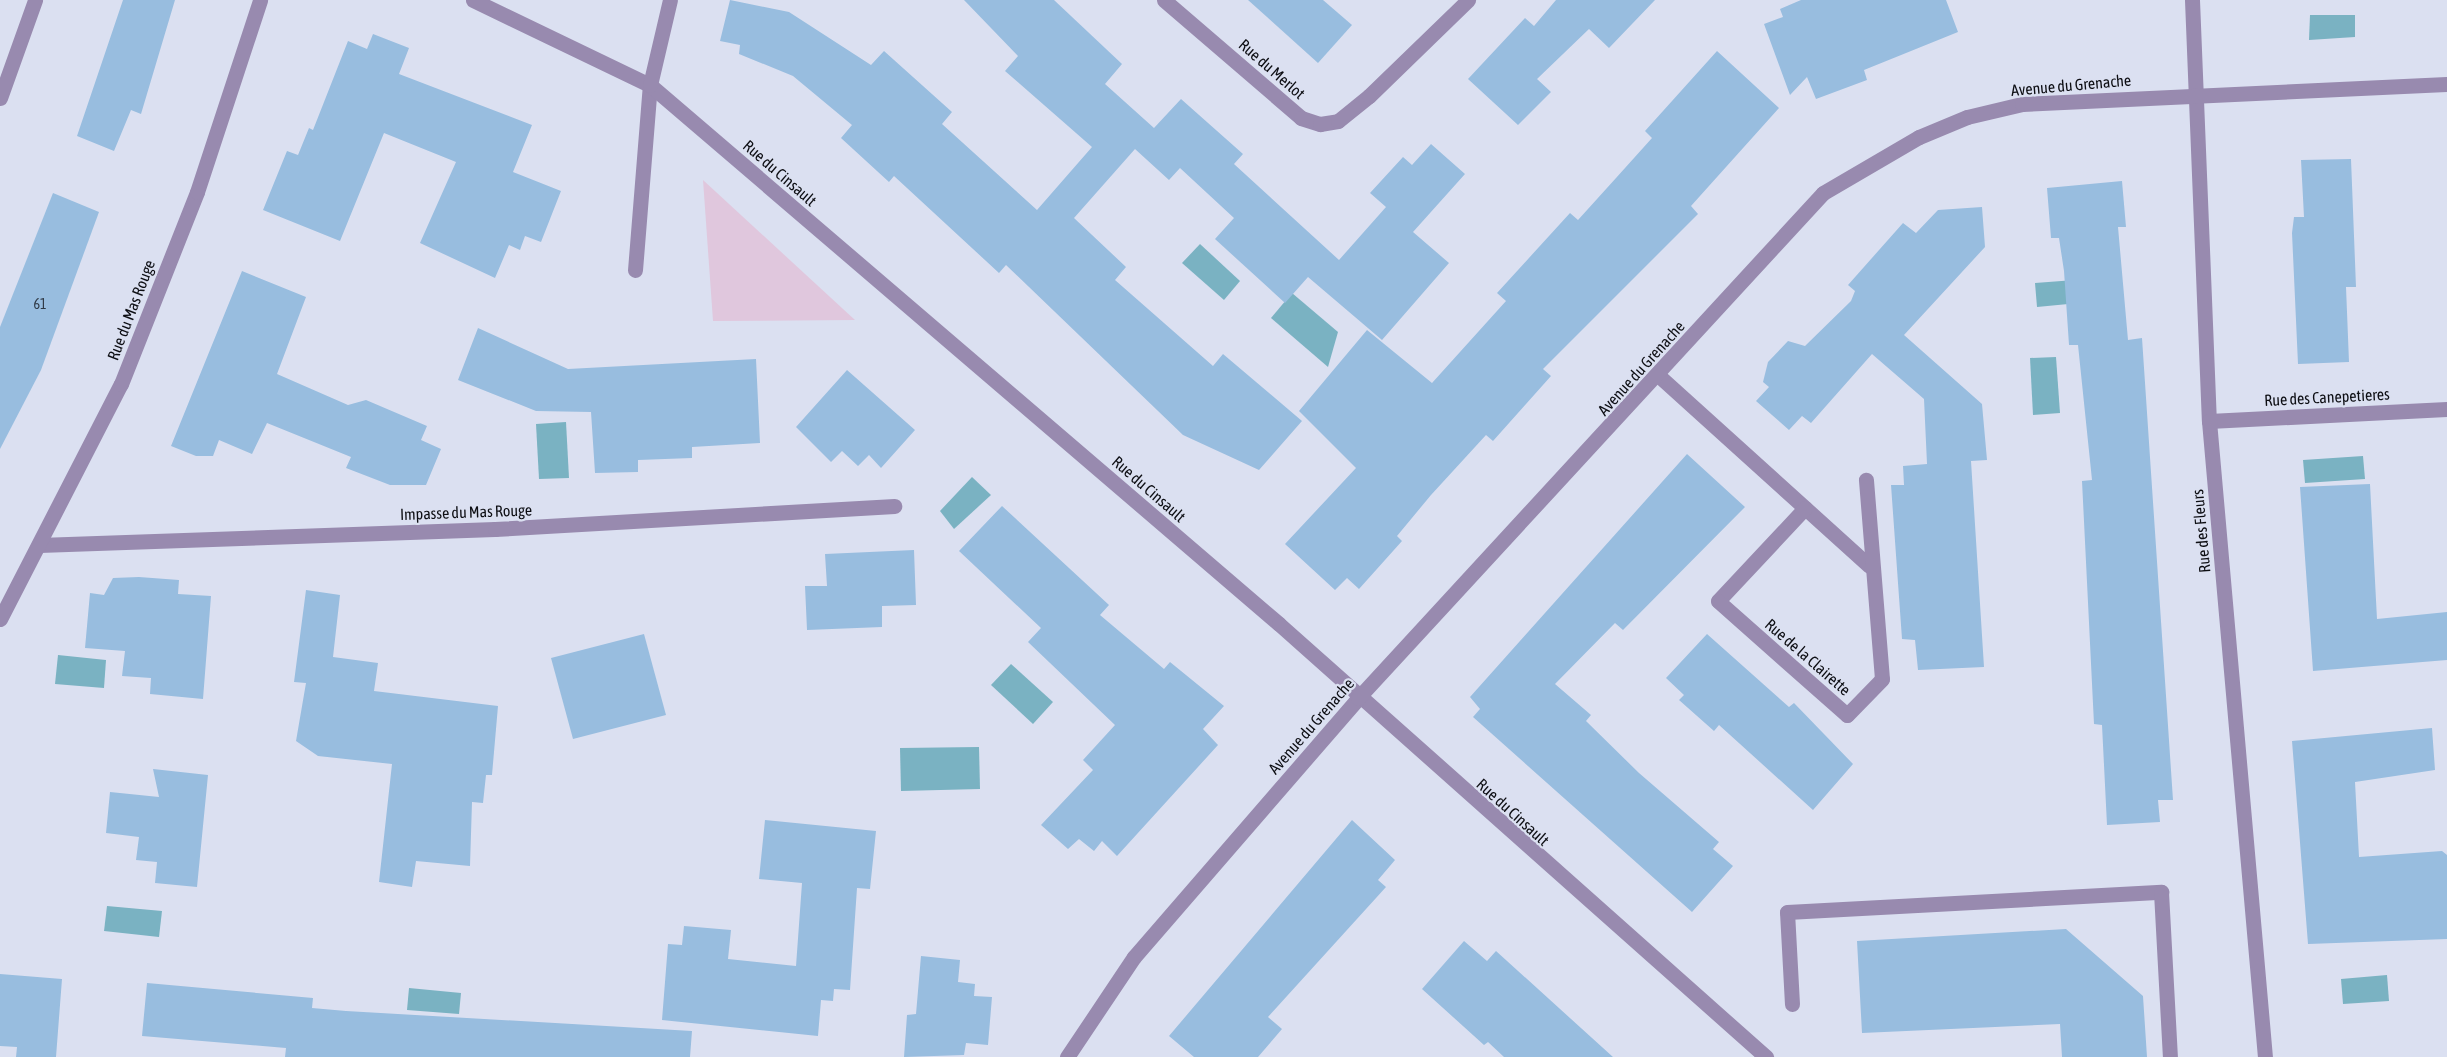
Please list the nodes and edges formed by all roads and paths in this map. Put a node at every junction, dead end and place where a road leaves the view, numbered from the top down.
1 (34, 0) edge
2 (260, 0) edge
3 (473, 0) edge
4 (670, 0) edge
5 (1164, 0) edge
6 (1468, 0) edge
7 (2192, 0) edge
8 (2447, 84) edge
9 (650, 85) junction
10 (2199, 97) junction
11 (0, 98) edge
12 (635, 270) dead end
13 (1659, 376) junction
14 (2447, 409) edge
15 (2209, 421) junction
16 (1866, 480) dead end
17 (894, 506) dead end
18 (1805, 508) junction
19 (39, 545) junction
20 (1869, 566) junction
21 (0, 619) edge
22 (1358, 698) junction
23 (1792, 1004) dead end
24 (1067, 1057) edge
25 (1766, 1057) edge
26 (2170, 1057) edge
27 (2265, 1057) edge

1 - 11 street
2 - 19 street, Rue du Mas Rouge
3 - 9 street, Rue du Cinsault
4 - 9 street
5 - 6 street, Rue du Merlot
7 - 10 street, Rue des Fleurs
8 - 10 street, Avenue du Grenache
9 - 12 street
9 - 22 street, Rue du Cinsault
10 - 13 street, Avenue du Grenache
10 - 15 street, Rue des Fleurs
13 - 18 street
13 - 22 street, Avenue du Grenache
14 - 15 street, Rue des Canepetieres
15 - 27 street, Rue des Fleurs
16 - 20 street, Rue de la Clairette
17 - 19 street, Impasse du Mas Rouge
18 - 20 street
18 - 20 street, Rue de la Clairette
19 - 21 street, Rue du Mas Rouge
22 - 24 street, Avenue du Grenache
22 - 25 street, Rue du Cinsault
23 - 26 street

